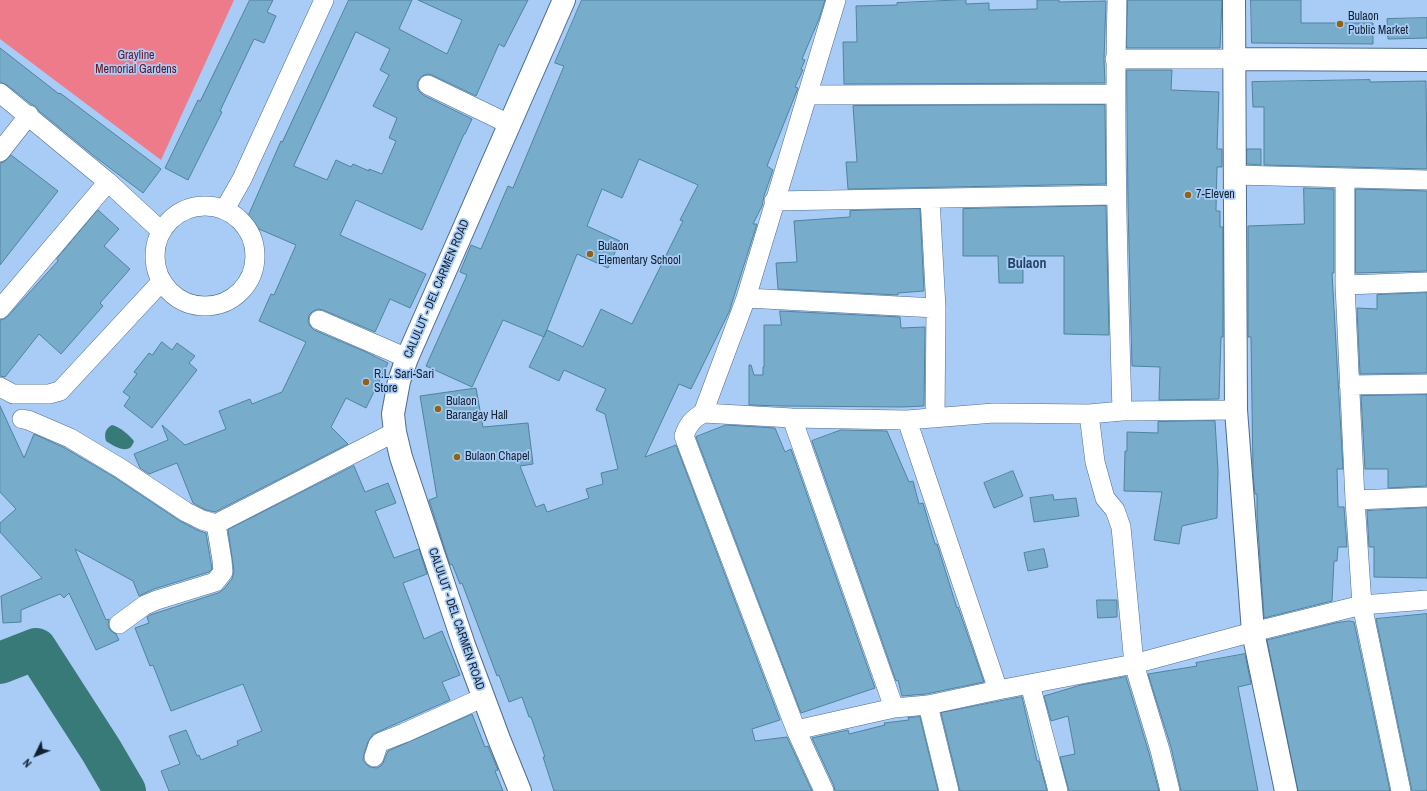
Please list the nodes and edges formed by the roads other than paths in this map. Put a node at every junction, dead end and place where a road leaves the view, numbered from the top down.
1 (324, 0) edge
2 (564, 0) edge
3 (836, 0) edge
4 (1117, 0) edge
5 (1234, 0) edge
6 (1116, 59) junction
7 (1234, 59) junction
8 (1427, 60) edge
9 (428, 85) dead end
10 (0, 93) edge
11 (1115, 94) junction
12 (807, 95) junction
13 (28, 115) junction
14 (509, 124) junction
15 (0, 152) edge
16 (1235, 175) junction
17 (1345, 178) junction
18 (1427, 180) edge
19 (108, 182) junction
20 (1116, 195) junction
21 (930, 199) junction
22 (774, 201) junction
23 (225, 209) junction
24 (161, 231) junction
25 (162, 281) junction
26 (1427, 282) edge
27 (1345, 285) junction
28 (746, 298) junction
29 (936, 308) junction
30 (0, 309) edge
31 (319, 320) dead end
32 (407, 358) junction
33 (1427, 384) edge
34 (1349, 385) junction
35 (0, 387) edge
36 (1236, 410) junction
37 (1122, 411) junction
38 (703, 413) junction
39 (1089, 414) junction
40 (792, 418) junction
41 (935, 418) junction
42 (22, 419) dead end
43 (908, 420) junction
44 (395, 432) junction
45 (1427, 497) edge
46 (1355, 500) junction
47 (216, 524) junction
48 (1427, 600) edge
49 (1362, 604) junction
50 (119, 624) dead end
51 (1253, 632) junction
52 (1134, 664) junction
53 (1030, 684) junction
54 (998, 690) junction
55 (484, 697) junction
56 (928, 705) junction
57 (894, 708) junction
58 (796, 730) junction
59 (374, 758) dead end
60 (520, 791) edge
61 (824, 791) edge
62 (949, 791) edge
63 (1058, 791) edge
64 (1170, 791) edge
65 (1286, 791) edge
66 (1401, 791) edge

1 - 23 street
2 - 14 street, CALULUT - DEL CARMEN ROAD
3 - 12 street
4 - 6 street
5 - 7 street
6 - 7 street
6 - 11 street
7 - 8 street
7 - 16 street
9 - 14 street
10 - 13 street
11 - 12 street
11 - 20 street
12 - 22 street
13 - 15 street
13 - 19 street
14 - 32 street, CALULUT - DEL CARMEN ROAD
16 - 17 street
16 - 36 street
17 - 18 street
17 - 27 street
19 - 24 street
19 - 30 street
20 - 21 street
20 - 37 street
21 - 22 street
21 - 29 street
22 - 28 street
23 - 24 street
23 - 25 street
24 - 25 street
25 - 35 street
26 - 27 street
27 - 34 street
28 - 29 street
28 - 38 street
29 - 41 street
31 - 32 street
32 - 44 street, CALULUT - DEL CARMEN ROAD
33 - 34 street
34 - 46 street
36 - 37 street
36 - 51 street
37 - 39 street
38 - 40 street
38 - 58 street
39 - 41 street
39 - 52 street
40 - 43 street
40 - 57 street
41 - 43 street
42 - 47 street
43 - 54 street
44 - 47 street
44 - 55 street, CALULUT - DEL CARMEN ROAD
45 - 46 street
46 - 49 street
47 - 50 street
48 - 49 street
49 - 51 street
49 - 66 street
51 - 52 street
51 - 65 street
52 - 53 street
52 - 64 street
53 - 54 street
53 - 63 street
54 - 56 street
55 - 59 street
55 - 60 street, CALULUT - DEL CARMEN ROAD
56 - 57 street
56 - 62 street
57 - 58 street
58 - 61 street

